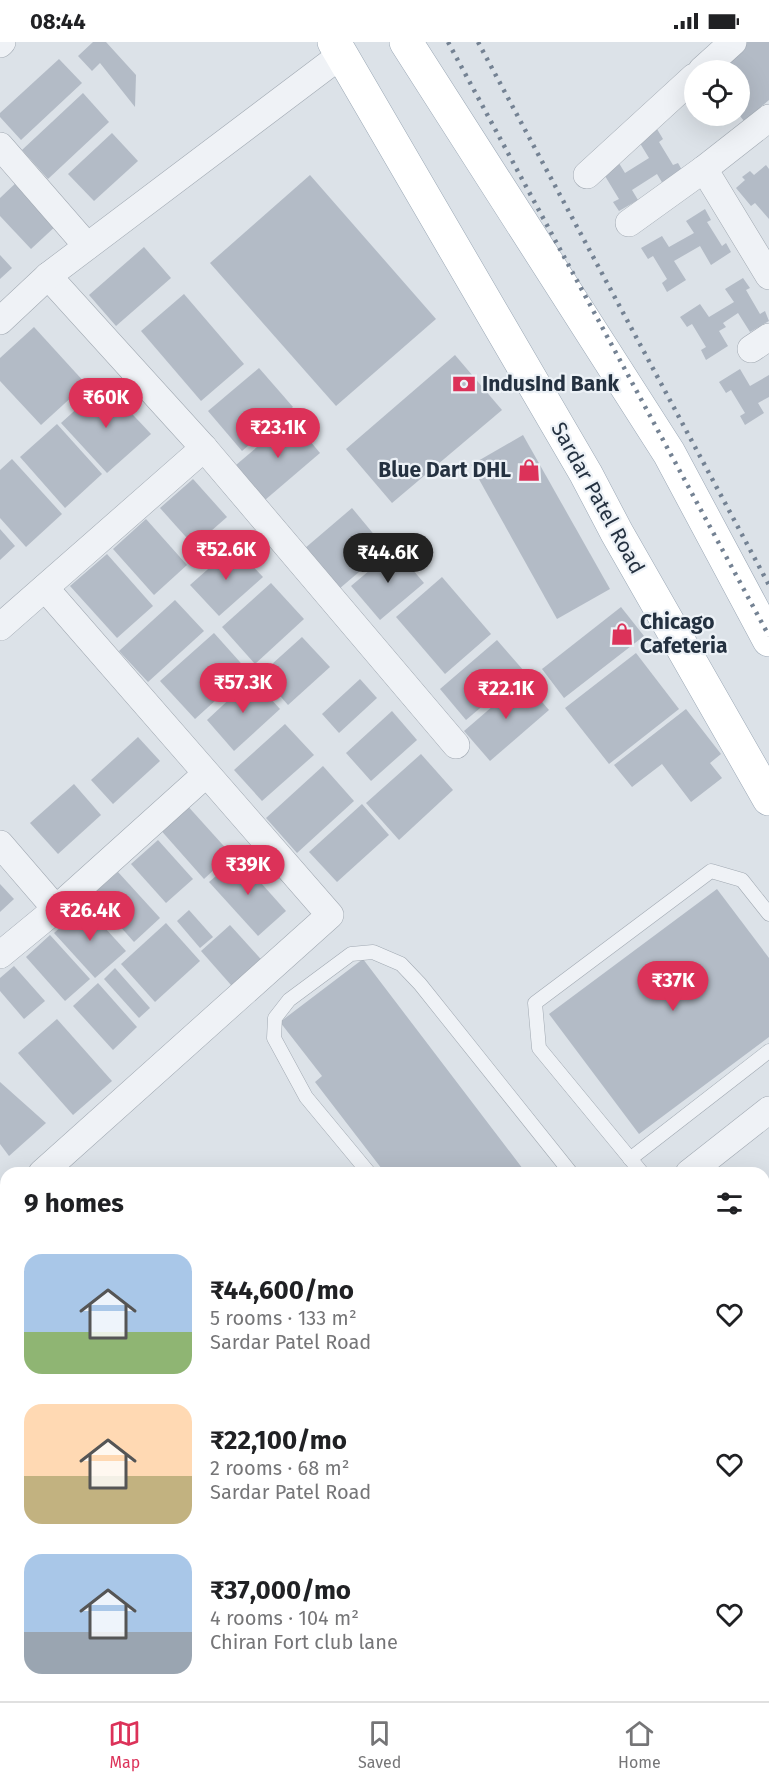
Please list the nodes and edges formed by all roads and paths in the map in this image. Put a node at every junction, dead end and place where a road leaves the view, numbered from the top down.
1 (406, 42) edge
2 (733, 42) edge
3 (338, 48) edge
4 (713, 60) edge
5 (684, 86) edge
6 (769, 118) edge
7 (0, 146) edge
8 (704, 170) junction
9 (587, 175) dead end
10 (629, 223) dead end
11 (87, 246) junction
12 (48, 276) junction
13 (769, 276) edge
14 (0, 321) edge
15 (204, 448) junction
16 (45, 588) junction
17 (0, 627) edge
18 (769, 640) edge
19 (456, 745) dead end
20 (206, 774) junction
21 (769, 800) edge
22 (0, 844) edge
23 (56, 909) junction
24 (769, 914) edge
25 (0, 955) edge
26 (769, 1050) edge
27 (769, 1110) edge
28 (630, 1159) junction
29 (49, 1167) edge
30 (364, 1167) edge
31 (566, 1167) edge
32 (637, 1167) edge
33 (697, 1167) edge

1 - 18 main road
2 - 4 street
3 - 11 street
3 - 21 main road, Sardar Patel Road
5 - 9 street
6 - 8 street
7 - 11 street
8 - 10 street
8 - 13 street
11 - 12 street
12 - 14 street
12 - 15 street
15 - 16 street
15 - 19 street
16 - 17 street
16 - 20 street
20 - 23 street
20 - 29 street
22 - 23 street
23 - 25 street
24 - 28 lane
26 - 28 lane
27 - 33 street
28 - 32 lane
30 - 31 lane

